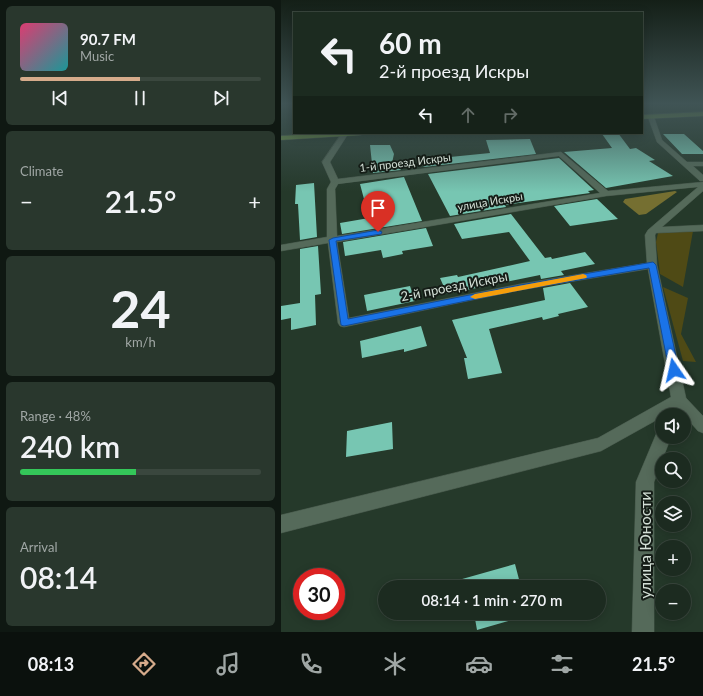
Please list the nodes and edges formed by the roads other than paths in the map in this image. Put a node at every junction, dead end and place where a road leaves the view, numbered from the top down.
1 (656, 133) edge
2 (345, 134) edge
3 (281, 138) edge
4 (687, 164) junction
5 (703, 164) edge
6 (703, 180) edge
7 (335, 182) junction
8 (702, 189) edge
9 (606, 194) junction
10 (703, 228) edge
11 (653, 230) junction
12 (333, 240) junction
13 (281, 248) edge
14 (653, 265) junction
15 (676, 408) edge
16 (655, 418) edge
17 (691, 418) edge
18 (703, 426) edge
19 (660, 444) edge
20 (281, 524) edge
21 (643, 632) edge

1 - 4 street
2 - 3 main road
2 - 7 street
4 - 5 street
4 - 6 street
7 - 9 street, 1-й проезд Искры
7 - 12 street
8 - 9 street, улица Искры
8 - 11 street
9 - 12 street, улица Искры
10 - 11 street
11 - 14 street
12 - 13 street, улица Искры
12 - 14 street, 2-й проезд Искры
14 - 15 street
16 - 20 street
17 - 18 street
19 - 21 street, улица Юности

